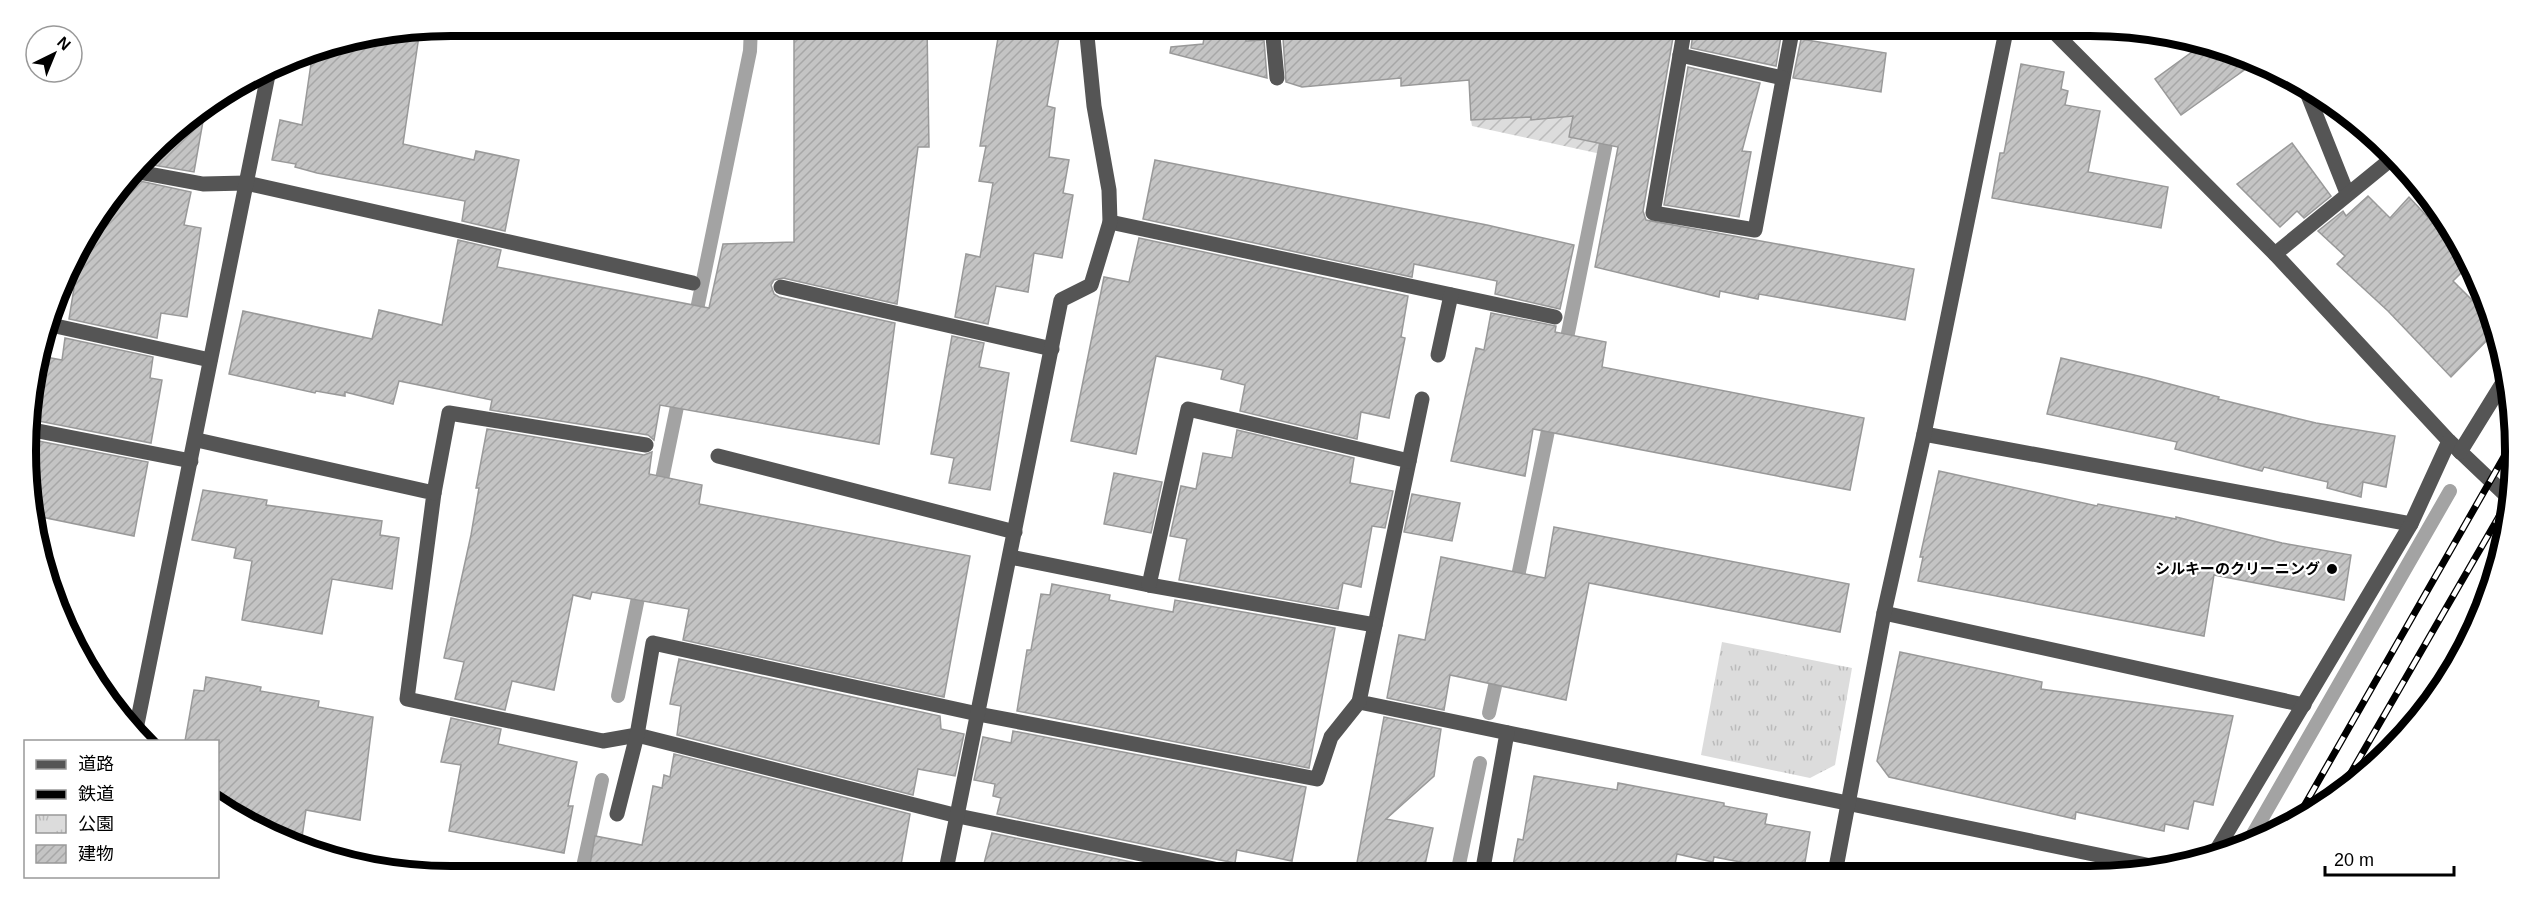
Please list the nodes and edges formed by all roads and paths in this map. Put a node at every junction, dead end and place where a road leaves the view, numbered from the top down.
1 (1087, 36) edge
2 (1273, 36) edge
3 (1683, 36) edge
4 (1791, 36) edge
5 (2005, 36) edge
6 (2058, 36) edge
7 (1680, 55) junction
8 (1277, 78) dead end
9 (1783, 78) junction
10 (267, 79) edge
11 (2310, 99) edge
12 (2387, 162) edge
13 (143, 173) edge
14 (246, 183) junction
15 (2348, 193) junction
16 (1110, 222) junction
17 (2275, 254) junction
18 (693, 283) dead end
19 (781, 287) dead end
20 (1451, 295) junction
21 (1555, 317) dead end
22 (56, 326) edge
23 (1052, 349) junction
24 (1438, 356) dead end
25 (210, 360) junction
26 (2499, 386) edge
27 (1422, 399) dead end
28 (37, 431) edge
29 (1924, 434) junction
30 (197, 440) junction
31 (646, 445) dead end
32 (2455, 447) junction
33 (718, 456) dead end
34 (191, 461) junction
35 (1409, 461) junction
36 (2502, 492) edge
37 (434, 493) junction
38 (2411, 524) junction
39 (1015, 532) junction
40 (1010, 557) junction
41 (1149, 585) junction
42 (1884, 613) junction
43 (1375, 625) junction
44 (1359, 702) junction
45 (2304, 705) junction
46 (978, 714) junction
47 (137, 723) edge
48 (1507, 733) junction
49 (637, 735) junction
50 (1849, 805) junction
51 (617, 814) dead end
52 (958, 816) junction
53 (2221, 845) edge
54 (2135, 863) edge
55 (947, 866) edge
56 (1200, 866) edge
57 (1483, 866) edge
58 (1836, 866) edge

1 - 16 street
2 - 8 street
3 - 7 street
4 - 9 street
5 - 29 street
6 - 17 street
7 - 9 street
7 - 9 street
10 - 14 street
11 - 15 street
12 - 15 street
13 - 14 street
14 - 18 street
14 - 25 street
15 - 17 street
16 - 20 street
16 - 23 street
17 - 32 street
19 - 23 street
20 - 21 street
20 - 24 street
22 - 25 street
23 - 39 street
25 - 30 street
26 - 32 street
27 - 35 street
28 - 34 street
29 - 38 street
29 - 42 street
30 - 34 street
30 - 37 street
31 - 37 street
32 - 36 street
32 - 38 street
33 - 39 street
34 - 47 street
35 - 41 street
35 - 43 street
37 - 49 street
38 - 45 street
39 - 40 street
40 - 41 street
40 - 46 street
41 - 43 street
42 - 45 street
42 - 50 street
43 - 44 street
44 - 46 street
44 - 48 street
45 - 53 street
46 - 49 street
46 - 52 street
48 - 50 street
48 - 57 street
49 - 51 street
49 - 52 street
50 - 54 street
50 - 58 street
52 - 55 street
52 - 56 street

